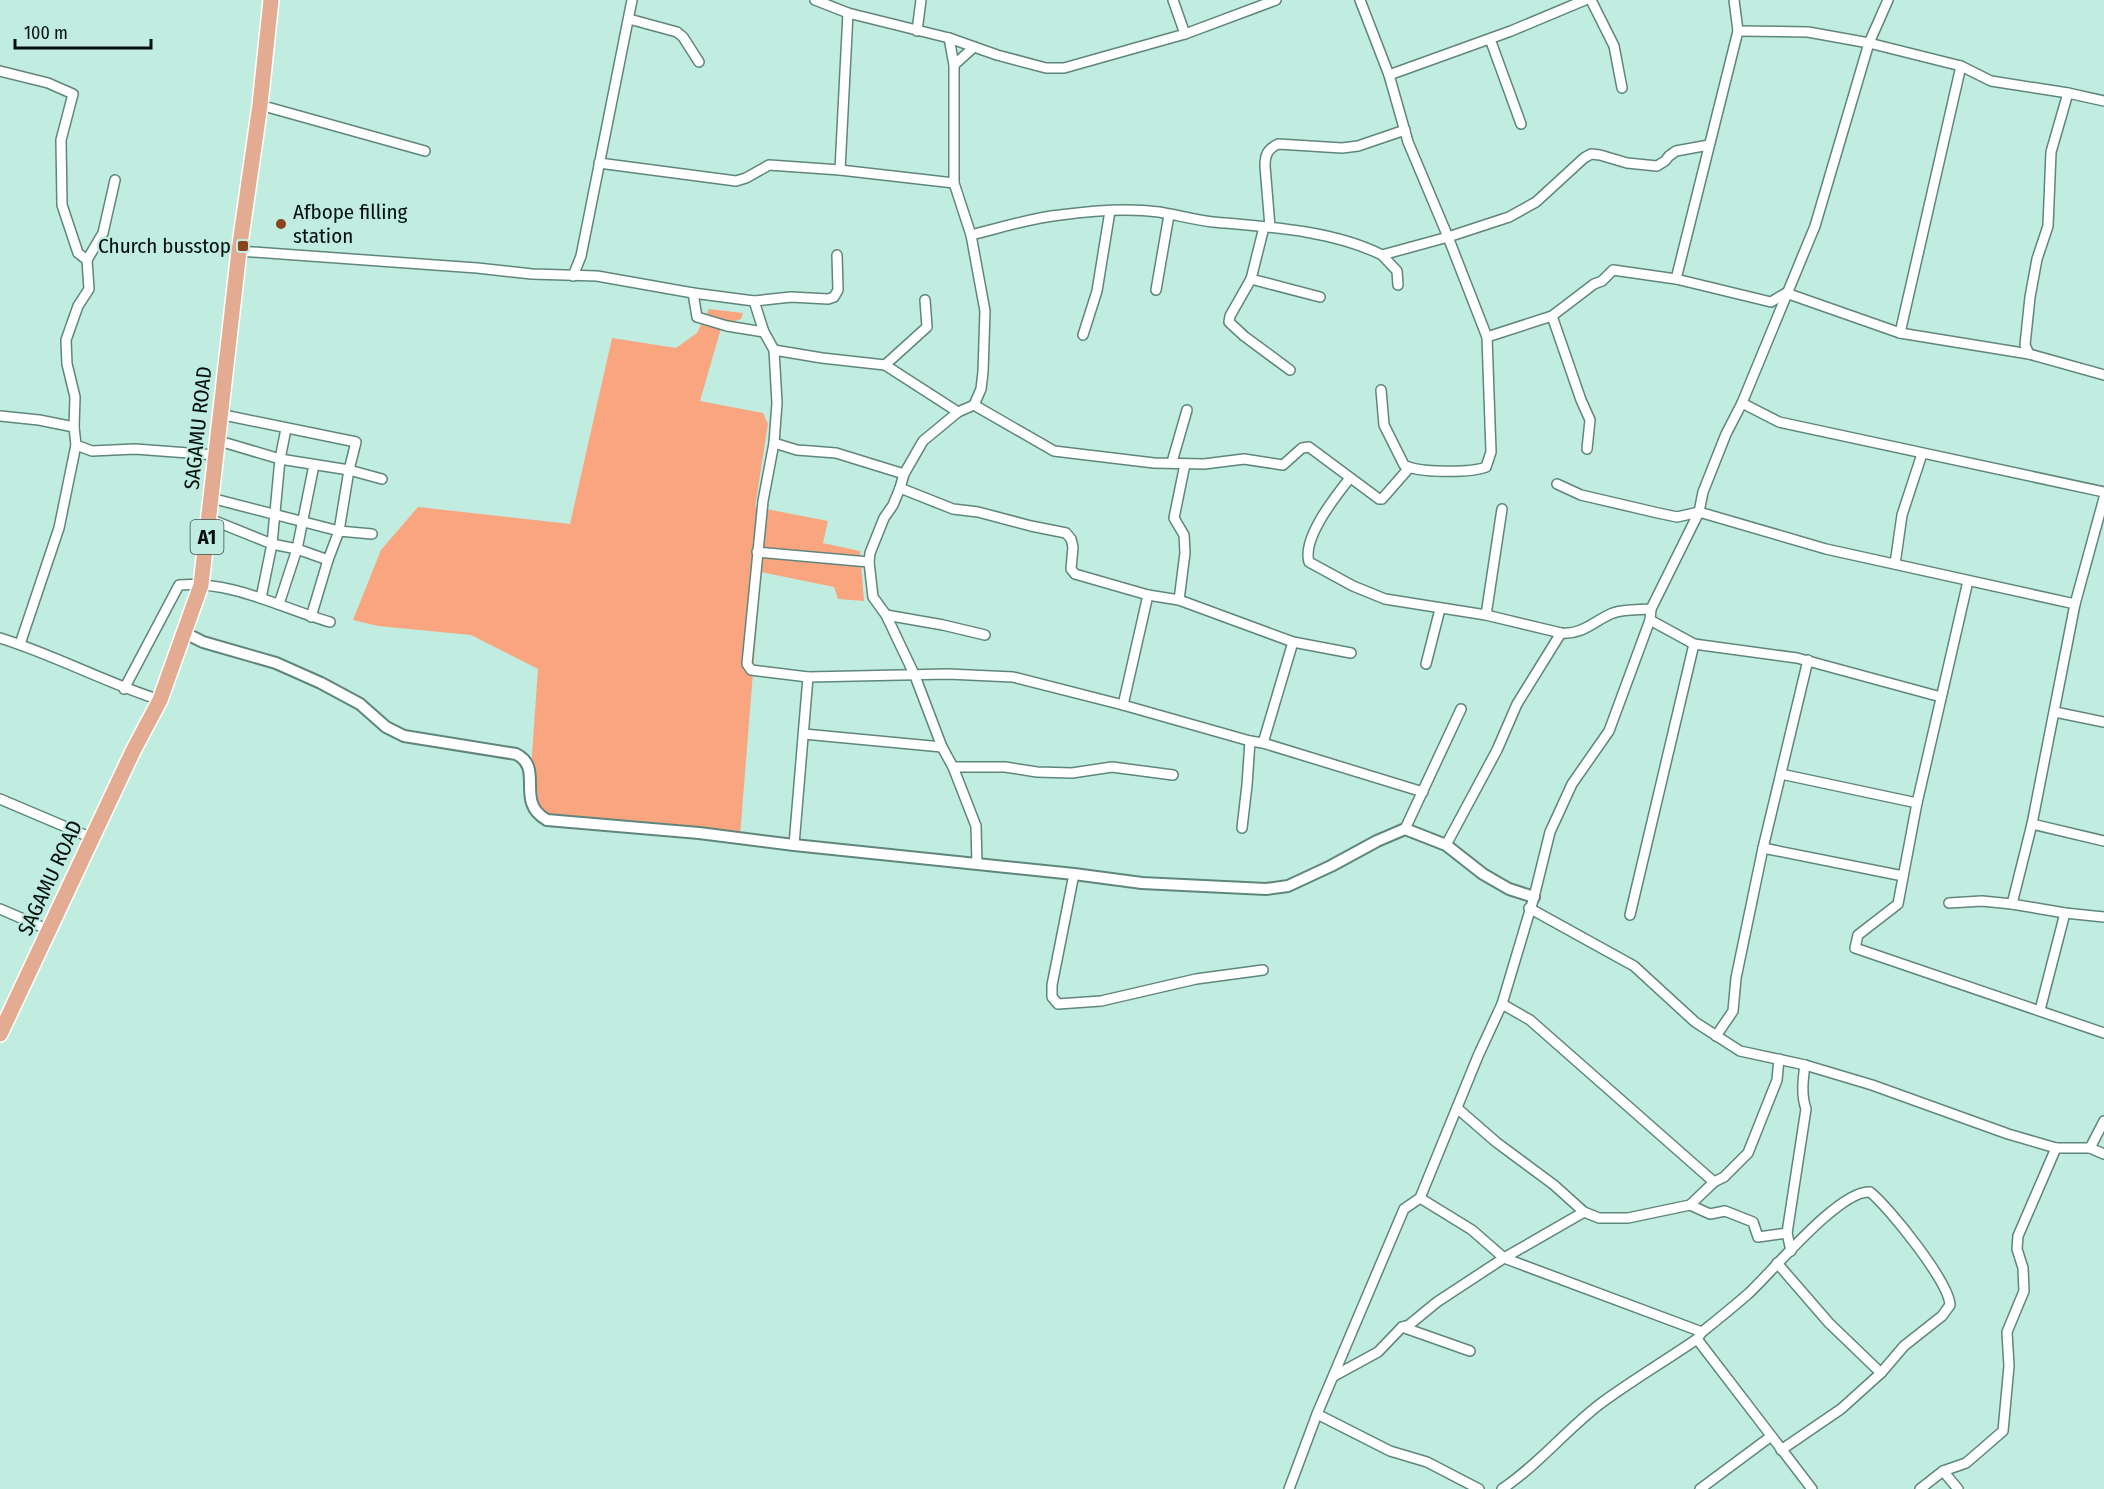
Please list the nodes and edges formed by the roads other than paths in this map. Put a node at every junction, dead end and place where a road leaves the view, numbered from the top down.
1 (272, 0) edge
2 (632, 0) edge
3 (815, 0) edge
4 (921, 0) edge
5 (1173, 0) edge
6 (1276, 0) edge
7 (1360, 0) edge
8 (1585, 0) edge
9 (1591, 0) edge
10 (1734, 0) edge
11 (1888, 0) edge
12 (848, 13) junction
13 (629, 19) junction
14 (917, 31) junction
15 (1738, 31) junction
16 (1185, 34) junction
17 (949, 38) junction
18 (1490, 39) junction
19 (1869, 43) junction
20 (974, 47) junction
21 (699, 62) dead end
22 (954, 64) junction
23 (1960, 66) junction
24 (0, 71) edge
25 (1389, 75) junction
26 (1622, 88) dead end
27 (2068, 93) junction
28 (2104, 101) edge
29 (260, 105) junction
30 (1521, 124) dead end
31 (1405, 130) junction
32 (1709, 146) junction
33 (426, 151) dead end
34 (599, 163) junction
35 (840, 170) junction
36 (115, 180) dead end
37 (954, 183) junction
38 (1110, 211) junction
39 (1169, 215) junction
40 (1267, 227) junction
41 (971, 235) junction
42 (1449, 237) junction
43 (239, 251) junction
44 (837, 255) dead end
45 (1382, 255) junction
46 (87, 260) junction
47 (573, 276) junction
48 (1251, 279) junction
49 (1676, 279) junction
50 (1398, 285) dead end
51 (1155, 290) dead end
52 (693, 293) junction
53 (1786, 294) junction
54 (1320, 297) dead end
55 (925, 300) dead end
56 (754, 301) junction
57 (1552, 316) junction
58 (764, 332) junction
59 (1900, 333) junction
60 (1083, 335) dead end
61 (1487, 337) junction
62 (774, 350) junction
63 (2029, 354) junction
64 (885, 365) junction
65 (1290, 370) dead end
66 (2104, 375) edge
67 (1381, 390) dead end
68 (1742, 403) junction
69 (974, 405) junction
70 (1188, 410) dead end
71 (958, 412) junction
72 (219, 414) junction
73 (0, 416) edge
74 (74, 427) junction
75 (286, 429) junction
76 (774, 443) junction
77 (76, 444) junction
78 (216, 448) junction
79 (1587, 449) dead end
80 (1922, 454) junction
81 (280, 459) junction
82 (1172, 462) junction
83 (1185, 464) junction
84 (314, 465) junction
85 (1409, 468) junction
86 (349, 470) junction
87 (903, 474) junction
88 (1350, 478) junction
89 (382, 479) dead end
90 (1557, 484) dead end
91 (900, 488) junction
92 (2104, 492) edge
93 (211, 498) junction
94 (2104, 498) edge
95 (1503, 509) dead end
96 (1699, 512) junction
97 (274, 514) junction
98 (210, 519) junction
99 (304, 521) junction
100 (339, 531) junction
101 (372, 534) dead end
102 (272, 544) junction
103 (297, 549) junction
104 (757, 552) junction
105 (328, 560) junction
106 (869, 562) junction
107 (1895, 564) junction
108 (1968, 581) junction
109 (201, 585) junction
110 (1148, 595) junction
111 (261, 598) junction
112 (1179, 600) junction
113 (279, 604) junction
114 (2075, 604) junction
115 (1440, 609) junction
116 (1651, 609) junction
117 (886, 615) junction
118 (1485, 615) junction
119 (311, 616) junction
120 (1650, 620) junction
121 (330, 622) dead end
122 (185, 633) junction
123 (1562, 633) junction
124 (985, 635) dead end
125 (0, 638) edge
126 (1293, 642) junction
127 (20, 644) junction
128 (1694, 644) junction
129 (1351, 653) dead end
130 (1808, 660) junction
131 (1425, 664) dead end
132 (915, 676) junction
133 (808, 677) junction
134 (124, 688) junction
135 (1941, 697) junction
136 (160, 700) junction
137 (1123, 705) junction
138 (1461, 709) dead end
139 (2055, 712) junction
140 (2104, 722) edge
141 (804, 734) junction
142 (1250, 741) junction
143 (1263, 743) junction
144 (942, 747) junction
145 (954, 767) junction
146 (1781, 774) junction
147 (1173, 775) dead end
148 (1423, 792) junction
149 (0, 799) edge
150 (1917, 803) junction
151 (2032, 825) junction
152 (1242, 828) dead end
153 (1405, 829) junction
154 (92, 838) junction
155 (2104, 841) edge
156 (794, 845) junction
157 (1446, 845) junction
158 (1763, 848) junction
159 (977, 864) junction
160 (1074, 874) junction
161 (1903, 876) junction
162 (1534, 897) junction
163 (1949, 903) dead end
164 (2012, 904) junction
165 (1529, 908) junction
166 (0, 909) edge
167 (2065, 913) junction
168 (1630, 915) dead end
169 (2104, 916) edge
170 (48, 930) junction
171 (1263, 970) dead end
172 (1502, 1004) junction
173 (2040, 1010) junction
174 (2104, 1034) edge
175 (0, 1035) edge
176 (1716, 1036) junction
177 (1779, 1059) junction
178 (1805, 1065) junction
179 (1457, 1108) junction
180 (2104, 1121) edge
181 (2056, 1148) junction
182 (2090, 1148) junction
183 (2104, 1154) edge
184 (1714, 1182) junction
185 (1420, 1198) junction
186 (1690, 1204) junction
187 (1584, 1212) junction
188 (1787, 1233) junction
189 (1791, 1251) junction
190 (1504, 1258) junction
191 (1777, 1263) junction
192 (1402, 1327) junction
193 (1699, 1336) junction
194 (1470, 1351) dead end
195 (1881, 1373) junction
196 (1334, 1376) junction
197 (1317, 1414) junction
198 (1770, 1437) junction
199 (1781, 1450) junction
200 (1943, 1471) junction
201 (1474, 1487) edge
202 (1289, 1489) edge
203 (1502, 1489) edge
204 (1700, 1489) edge
205 (1812, 1489) edge
206 (1920, 1489) edge
207 (1958, 1489) edge

1 - 29 highway, SAGAMU ROAD / A1
2 - 13 street
3 - 12 street
4 - 14 street
5 - 16 street
6 - 16 street
7 - 25 street
8 - 18 street
9 - 26 street
10 - 15 street
11 - 19 street
12 - 14 street
12 - 35 street
13 - 21 street
13 - 34 street
14 - 17 street
15 - 19 street
15 - 32 street
16 - 20 street
17 - 20 street
17 - 22 street
18 - 25 street
18 - 30 street
19 - 23 street
19 - 53 street
20 - 22 street
22 - 37 street
23 - 27 street
23 - 59 street
24 - 46 street
25 - 31 street
27 - 28 street
27 - 63 street
29 - 33 street
29 - 43 highway, SAGAMU ROAD / A1
31 - 40 street
31 - 42 street
32 - 42 street
32 - 49 street
34 - 35 street
34 - 47 street
35 - 37 street
36 - 46 street
37 - 41 street
38 - 39 street
38 - 41 street
38 - 60 street
39 - 40 street
39 - 51 street
40 - 45 street
40 - 48 street
41 - 69 street
42 - 45 street
42 - 61 street
43 - 47 street
43 - 72 highway, SAGAMU ROAD / A1
44 - 56 street
45 - 50 street
46 - 74 street
47 - 52 street
48 - 54 street
48 - 65 street
49 - 53 street
49 - 57 street
52 - 56 street
52 - 58 street
53 - 59 street
53 - 68 street
55 - 64 street
56 - 58 street
57 - 61 street
57 - 79 street
58 - 62 street
59 - 63 street
61 - 85 street
62 - 64 street
62 - 76 street
63 - 66 street
64 - 71 street
67 - 85 street
68 - 80 street
68 - 96 street
69 - 71 street
69 - 82 street
70 - 82 street
71 - 87 street
72 - 75 street
72 - 78 highway, SAGAMU ROAD / A1
73 - 74 street
74 - 77 street
75 - 81 street
75 - 86 street
76 - 87 street
76 - 104 street
77 - 78 street
77 - 127 street
78 - 81 street
78 - 93 highway, SAGAMU ROAD / A1
80 - 92 street
80 - 107 street
81 - 84 street
81 - 97 street
82 - 83 street
83 - 88 street
83 - 112 street
84 - 86 street
84 - 99 street
85 - 88 street
86 - 89 street
86 - 100 street
87 - 91 street
88 - 115 street
90 - 96 street
91 - 106 street
91 - 110 street
93 - 97 street
93 - 98 highway, SAGAMU ROAD / A1
94 - 114 street
95 - 118 street
96 - 107 street
96 - 116 street
97 - 99 street
97 - 102 street
98 - 102 street
98 - 109 highway, SAGAMU ROAD / A1
99 - 100 street
99 - 103 street
100 - 101 street
100 - 105 street
102 - 103 street
102 - 111 street
103 - 105 street
103 - 113 street
104 - 106 street
104 - 133 street
105 - 119 street
106 - 117 street
107 - 108 street
108 - 114 street
108 - 135 street
109 - 111 street
109 - 122 highway, SAGAMU ROAD / A1
109 - 134 street
110 - 112 street
110 - 137 street
111 - 113 street
112 - 126 street
113 - 119 street
114 - 139 street
115 - 118 street
115 - 131 street
116 - 120 street
116 - 123 street
117 - 124 street
117 - 132 street
118 - 123 street
119 - 121 street
120 - 128 street
120 - 162 street
122 - 136 highway, SAGAMU ROAD / A1
122 - 156 street
123 - 157 street
125 - 127 street
126 - 129 street
126 - 143 street
127 - 134 street
128 - 130 street
128 - 168 street
130 - 135 street
130 - 146 street
132 - 133 street
132 - 137 street
132 - 144 street
133 - 141 street
134 - 136 street
135 - 150 street
136 - 154 highway, SAGAMU ROAD / A1
137 - 142 street
138 - 148 street
139 - 140 street
139 - 151 street
141 - 144 street
141 - 156 street
142 - 143 street
142 - 152 street
143 - 148 street
144 - 145 street
145 - 147 street
145 - 159 street
146 - 150 street
146 - 158 street
148 - 153 street
149 - 154 street
150 - 161 street
151 - 155 street
151 - 164 street
153 - 157 street
153 - 160 street
154 - 170 highway, SAGAMU ROAD / A1
156 - 159 street
157 - 162 street
158 - 161 street
158 - 176 street
159 - 160 street
160 - 171 street
161 - 173 street
162 - 165 street
163 - 164 street
164 - 167 street
165 - 172 street
165 - 176 street
166 - 170 street
167 - 169 street
167 - 173 street
170 - 175 highway, SAGAMU ROAD / A1
172 - 179 street
172 - 184 street
173 - 174 street
176 - 177 street
177 - 178 street
177 - 184 street
178 - 181 street
178 - 188 street
179 - 185 street
179 - 187 street
180 - 182 street
181 - 182 street
181 - 200 street
182 - 183 street
184 - 186 street
185 - 190 street
185 - 196 street
186 - 187 street
186 - 188 street
187 - 190 street
188 - 189 street
189 - 191 street
189 - 195 street
190 - 192 street
190 - 193 street
191 - 193 street
191 - 195 street
192 - 194 street
192 - 196 street
193 - 198 street
193 - 203 street
195 - 199 street
196 - 197 street
197 - 201 street
197 - 202 street
198 - 199 street
198 - 204 street
199 - 205 street
200 - 206 street
200 - 207 street

